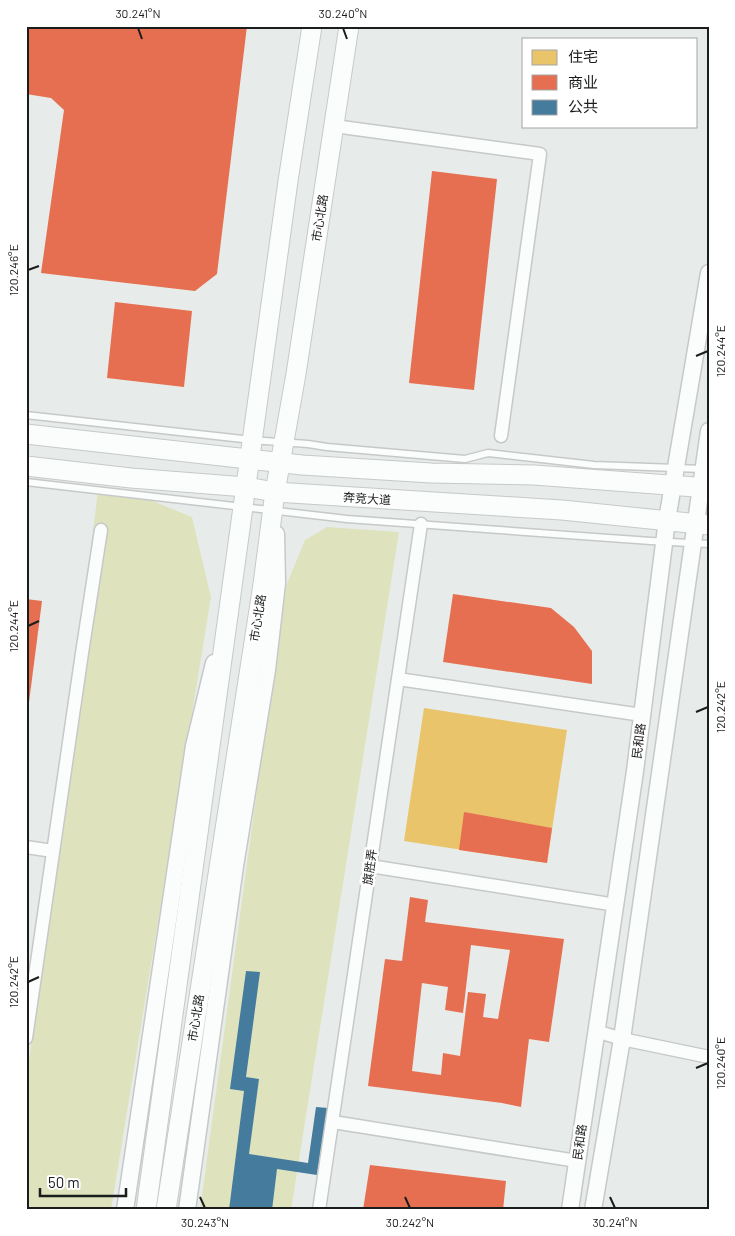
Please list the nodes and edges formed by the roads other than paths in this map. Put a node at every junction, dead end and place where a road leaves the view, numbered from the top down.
1 (312, 26) edge
2 (349, 26) edge
3 (334, 126) junction
4 (709, 273) edge
5 (26, 415) edge
6 (709, 431) edge
7 (26, 434) edge
8 (501, 436) dead end
9 (252, 440) junction
10 (284, 442) junction
11 (250, 460) junction
12 (280, 464) junction
13 (26, 466) edge
14 (706, 469) edge
15 (674, 477) junction
16 (26, 482) edge
17 (246, 487) junction
18 (705, 488) edge
19 (274, 504) junction
20 (243, 507) junction
21 (667, 520) junction
22 (421, 524) junction
23 (101, 530) dead end
24 (702, 534) edge
25 (664, 542) junction
26 (230, 601) junction
27 (398, 679) junction
28 (262, 701) junction
29 (642, 715) junction
30 (237, 753) junction
31 (26, 847) edge
32 (53, 851) junction
33 (370, 866) junction
34 (616, 905) junction
35 (596, 1031) junction
36 (26, 1038) edge
37 (622, 1038) junction
38 (709, 1057) edge
39 (333, 1122) junction
40 (578, 1161) junction
41 (125, 1210) edge
42 (146, 1210) edge
43 (166, 1210) edge
44 (187, 1210) edge
45 (320, 1210) edge
46 (570, 1210) edge
47 (593, 1210) edge

1 - 9 main road, 市心北路
2 - 3 main road, 市心北路
3 - 8 street
3 - 10 main road, 市心北路
4 - 15 main road, 民和路
5 - 9 lane
6 - 14 main road, 民和路
7 - 11 main road
9 - 10 lane
9 - 11 main road, 市心北路
10 - 12 main road, 市心北路
10 - 15 lane
11 - 12 main road
11 - 17 main road, 市心北路
12 - 15 main road
12 - 19 main road, 市心北路
13 - 17 main road, 奔竞大道
14 - 15 lane
14 - 18 main road, 民和路
15 - 18 main road
15 - 21 main road, 民和路
16 - 20 lane
17 - 19 main road, 奔竞大道
17 - 20 main road, 市心北路
18 - 24 main road, 民和路
19 - 20 lane
19 - 21 main road, 奔竞大道
19 - 22 lane
19 - 28 main road
19 - 30 main road, 市心北路
20 - 26 main road, 市心北路
21 - 24 main road, 奔竞大道
21 - 25 main road, 民和路
22 - 25 lane
22 - 27 street, 旗胜弄
23 - 32 street
24 - 25 lane
24 - 37 main road, 民和路
25 - 29 main road, 民和路
26 - 41 main road
26 - 42 main road, 市心北路
27 - 29 street
27 - 33 street, 旗胜弄
28 - 30 lane
28 - 44 main road
29 - 34 main road, 民和路
30 - 43 main road, 市心北路
31 - 32 street
32 - 36 street
33 - 34 street
33 - 39 street, 旗胜弄
34 - 35 main road, 民和路
35 - 37 street
35 - 40 main road, 民和路
37 - 38 street
37 - 47 main road, 民和路
39 - 40 street
39 - 45 street, 旗胜弄
40 - 46 main road, 民和路

